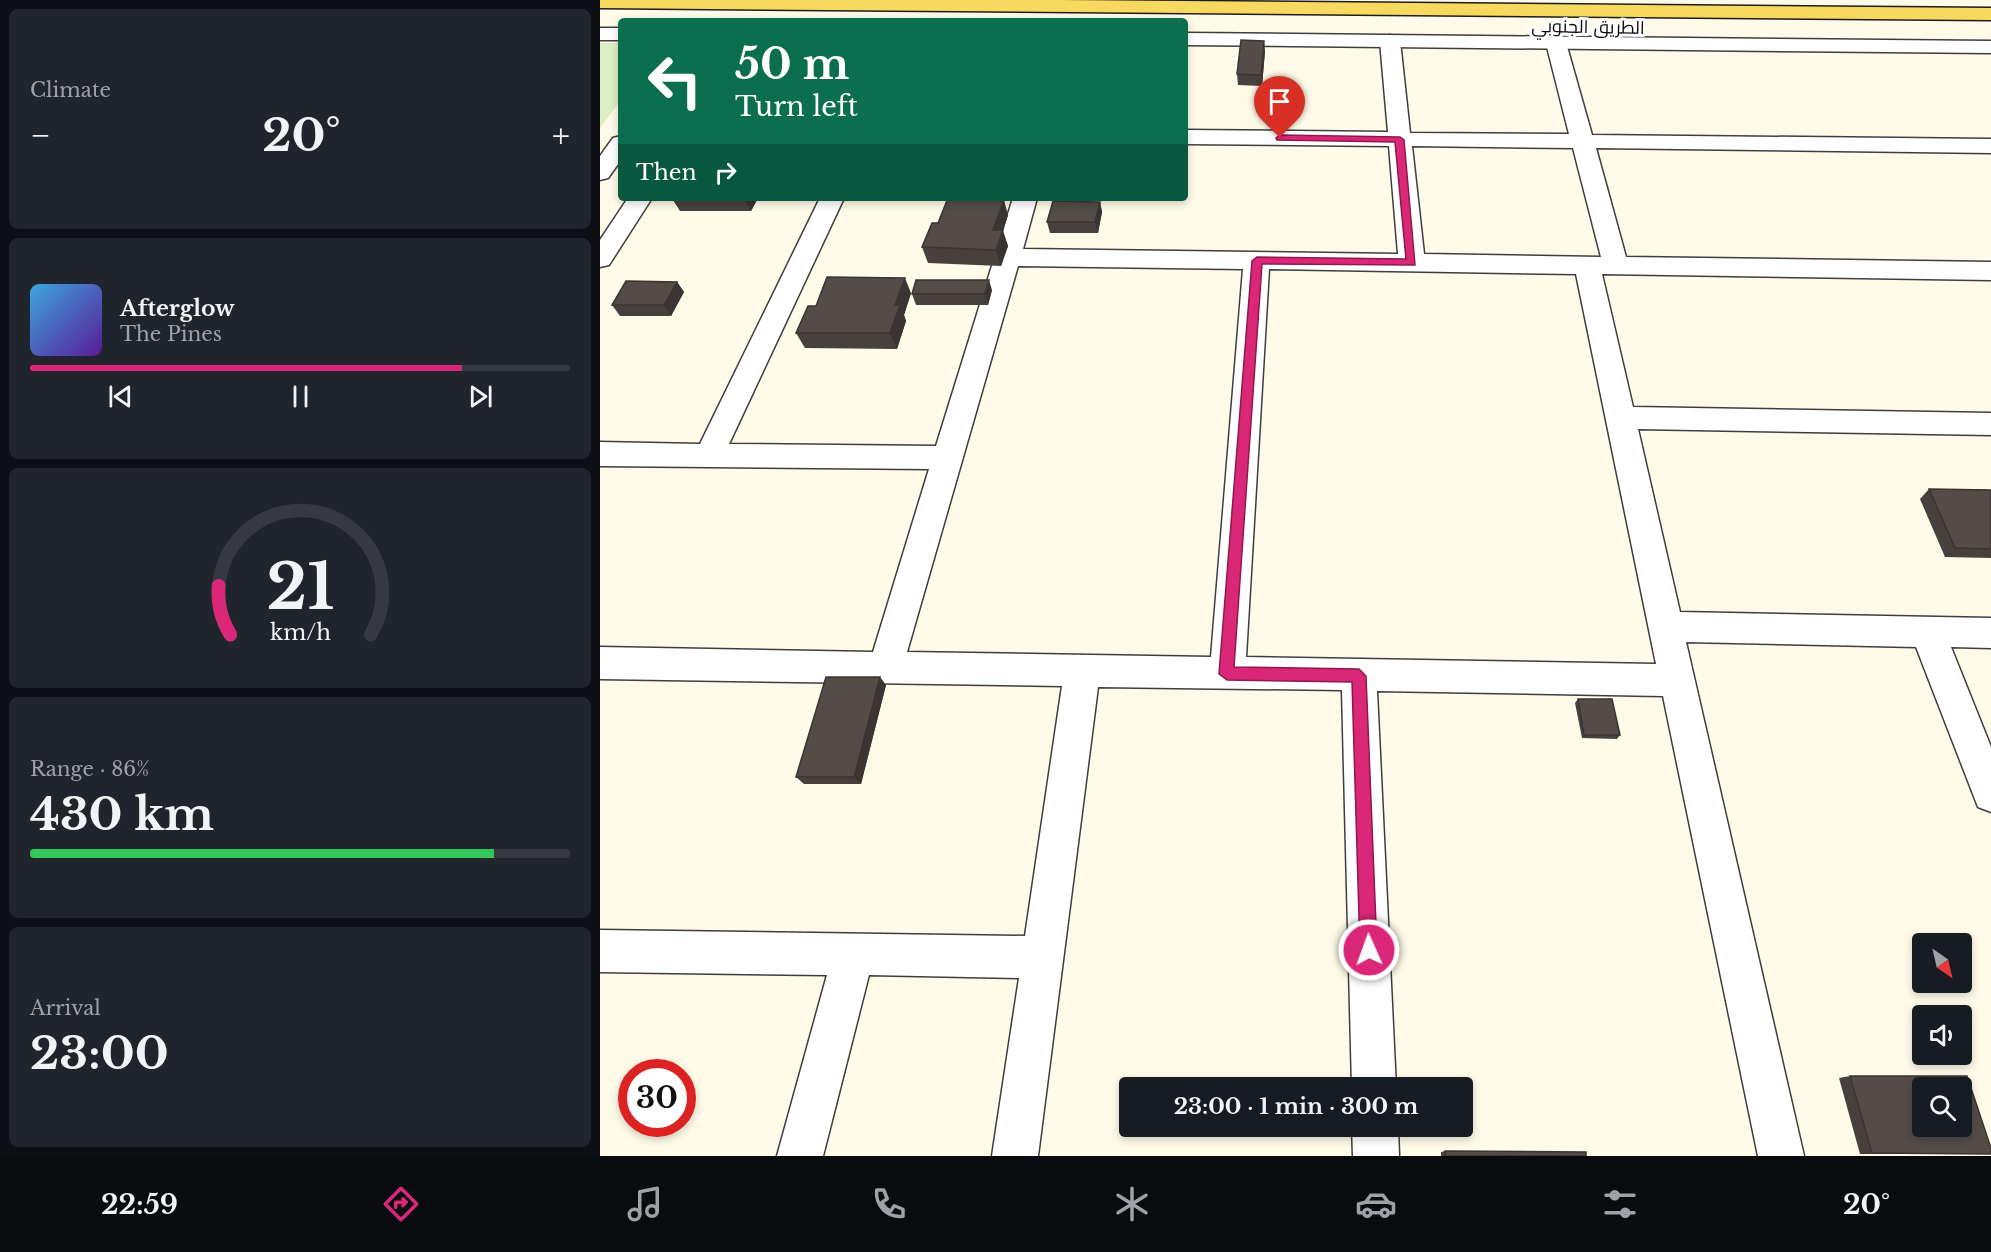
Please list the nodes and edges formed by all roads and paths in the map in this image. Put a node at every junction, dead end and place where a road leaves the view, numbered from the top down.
1 (600, 2) edge
2 (1991, 14) edge
3 (600, 19) edge
4 (618, 19) edge
5 (1188, 24) edge
6 (1991, 31) edge
7 (600, 34) edge
8 (618, 34) edge
9 (1188, 39) edge
10 (1390, 41) junction
11 (1556, 43) junction
12 (1991, 47) edge
13 (1188, 137) edge
14 (1400, 140) junction
15 (1582, 141) junction
16 (1991, 146) edge
17 (618, 147) edge
18 (600, 173) edge
19 (638, 201) edge
20 (831, 201) edge
21 (1024, 201) edge
22 (1007, 257) junction
23 (600, 260) edge
24 (1257, 261) junction
25 (1412, 263) junction
26 (1601, 265) junction
27 (1991, 271) edge
28 (1620, 418) junction
29 (1991, 424) edge
30 (600, 454) edge
31 (709, 454) junction
32 (947, 458) junction
33 (1665, 627) junction
34 (1927, 631) junction
35 (1991, 633) edge
36 (600, 663) edge
37 (885, 668) junction
38 (1082, 671) junction
39 (1227, 674) junction
40 (1359, 676) junction
41 (1677, 680) junction
42 (1991, 794) edge
43 (600, 951) edge
44 (854, 954) junction
45 (1042, 957) junction
46 (1374, 1077) edge
47 (1375, 1137) edge
48 (800, 1156) edge
49 (1015, 1156) edge
50 (1376, 1156) edge
51 (1781, 1156) edge

1 - 2 main road, الطريق الجنوبي
3 - 4 main road
5 - 6 main road, الطريق الجنوبي
7 - 8 street
9 - 10 street
10 - 11 street
10 - 14 street
11 - 12 street
11 - 15 street
13 - 14 street
14 - 15 street
14 - 25 street
15 - 16 street
15 - 26 street
17 - 18 street
19 - 23 street
20 - 31 street
21 - 22 street
22 - 24 street
22 - 32 street
24 - 25 street
24 - 39 street
25 - 26 street
26 - 27 street
26 - 28 street
28 - 29 street
28 - 33 street
30 - 31 street
31 - 32 street
32 - 37 street
33 - 34 street
33 - 41 street
34 - 35 street
34 - 42 street
36 - 37 street
37 - 38 street
38 - 39 street
38 - 45 street
39 - 40 street
40 - 41 street
40 - 46 street
41 - 51 street
43 - 44 street
44 - 45 street
44 - 48 street
45 - 49 street
47 - 50 street

